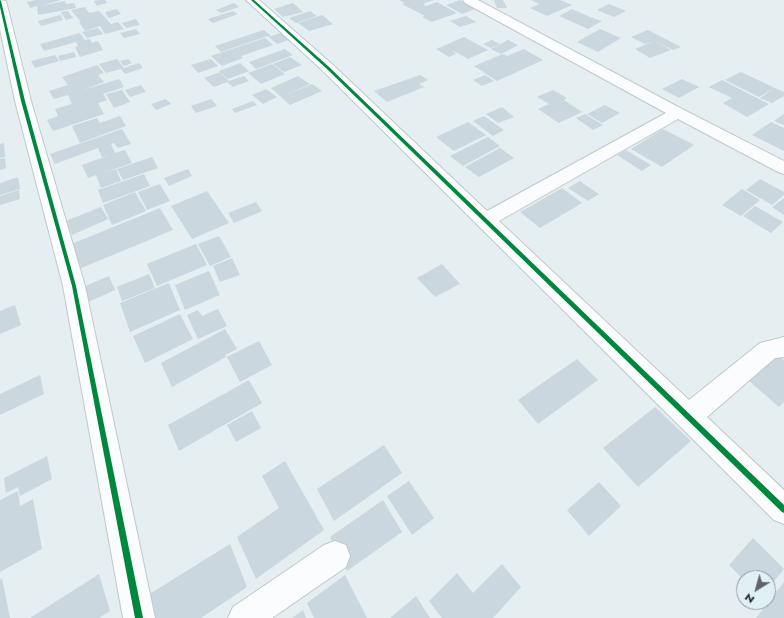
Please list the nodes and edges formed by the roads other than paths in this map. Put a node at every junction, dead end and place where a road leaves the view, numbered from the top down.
1 (252, 0) edge
2 (468, 0) edge
3 (0, 2) edge
4 (678, 113) junction
5 (784, 168) edge
6 (486, 220) junction
7 (784, 347) edge
8 (688, 417) junction
9 (784, 510) edge
10 (335, 556) dead end
11 (139, 618) edge
12 (244, 618) edge

1 - 6 street
2 - 4 street
3 - 11 street
4 - 5 street
4 - 6 street
6 - 8 street
7 - 8 street
8 - 9 street
10 - 12 street

